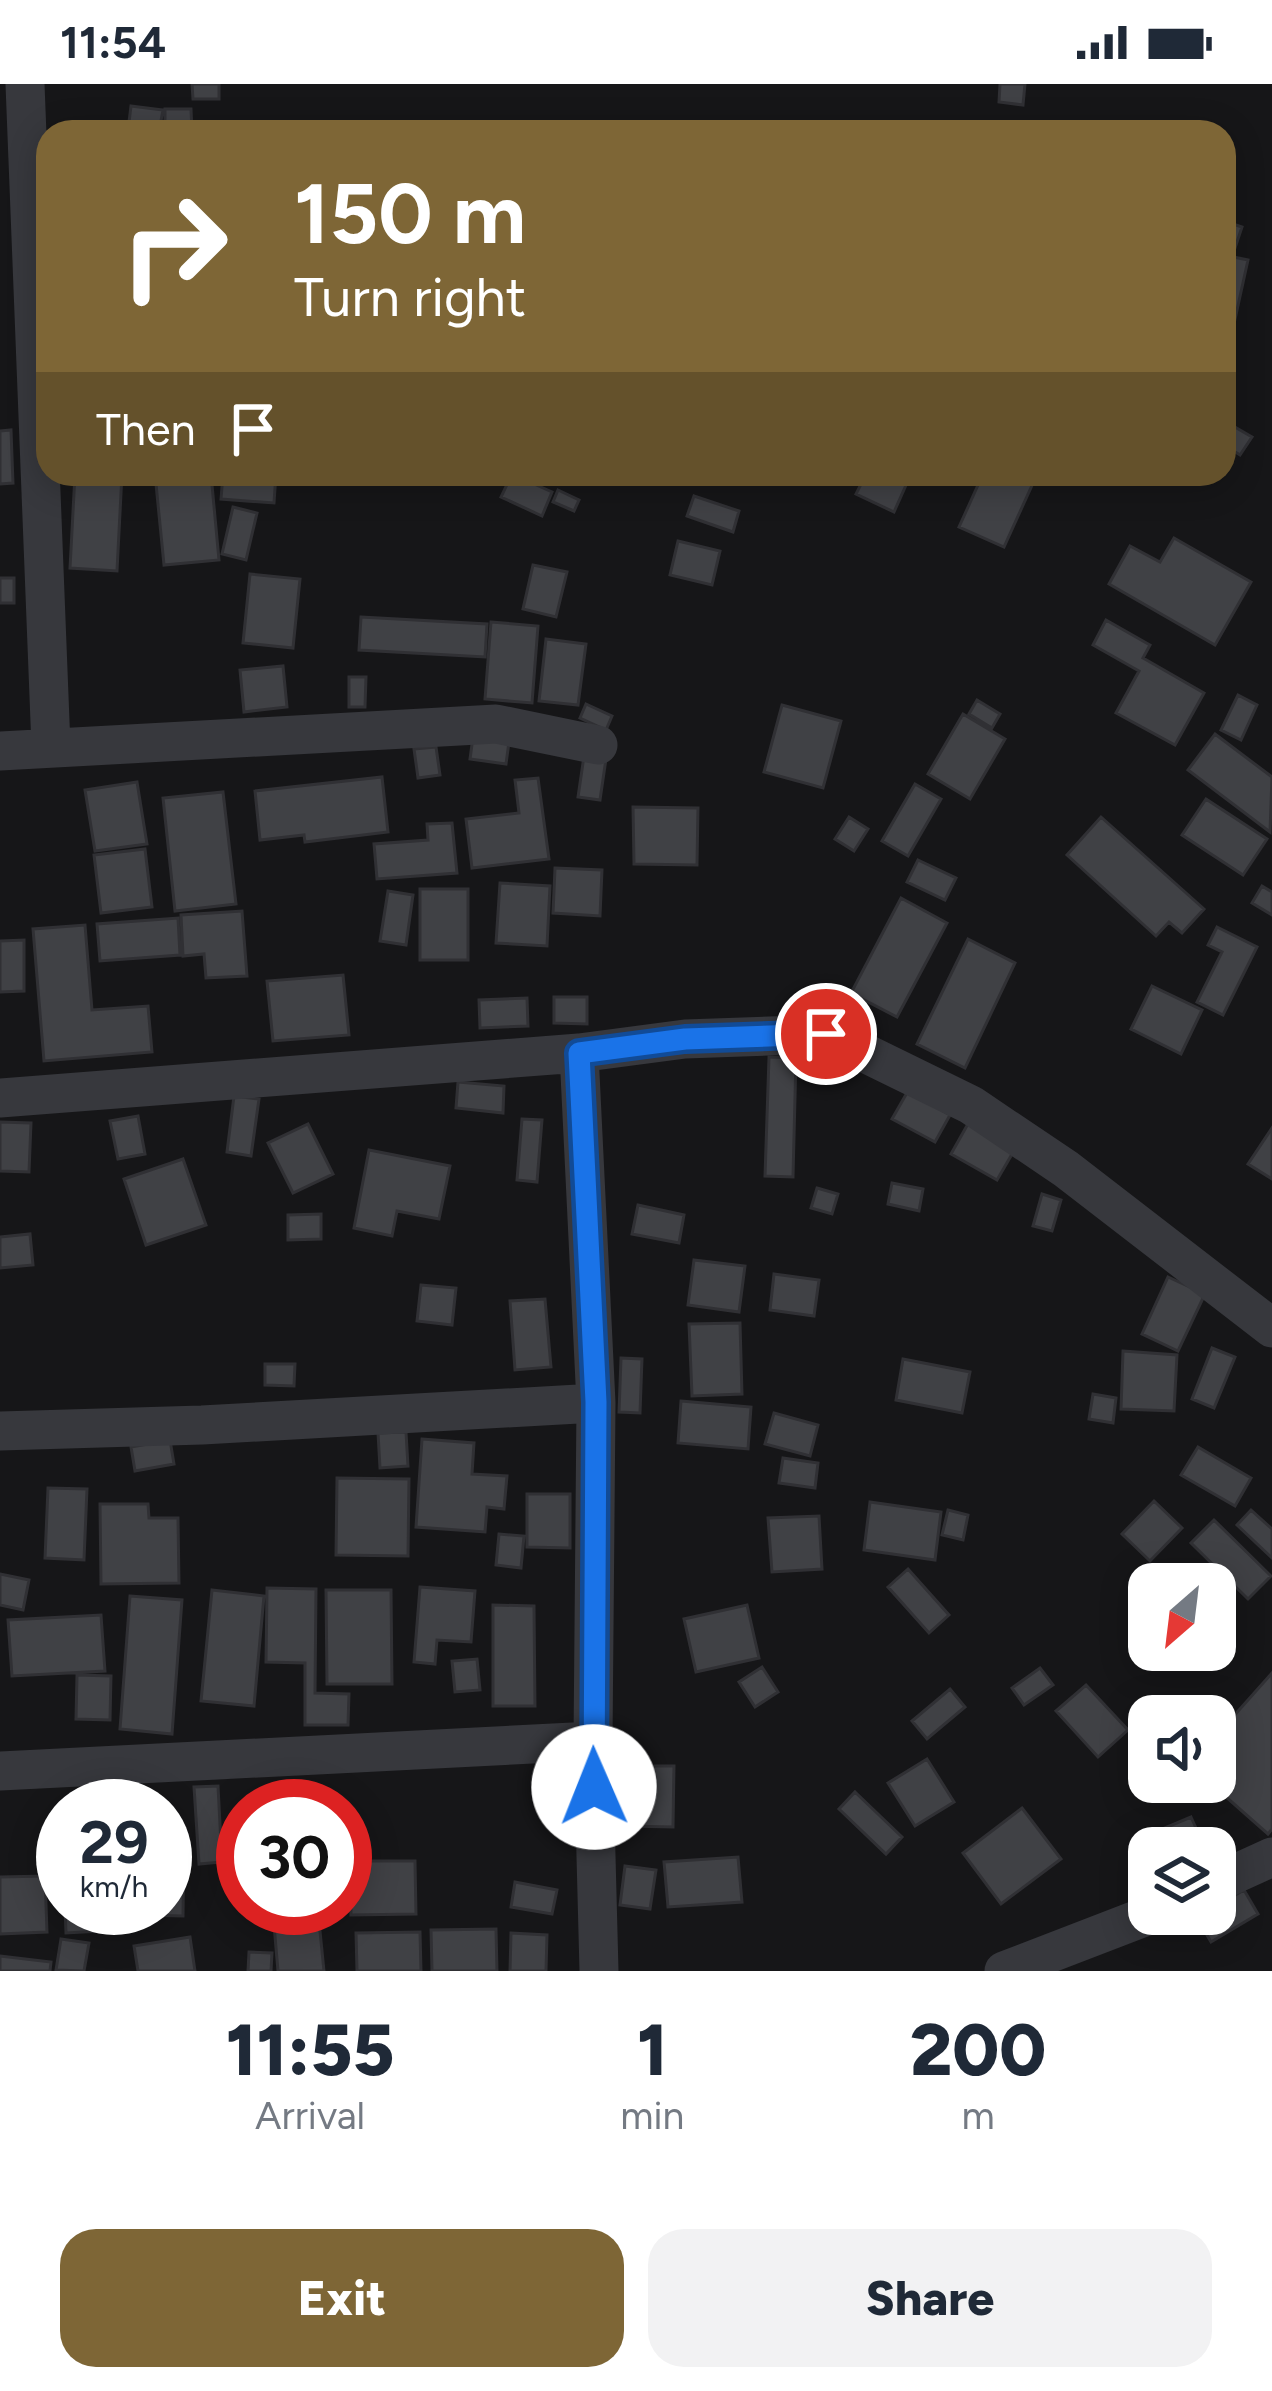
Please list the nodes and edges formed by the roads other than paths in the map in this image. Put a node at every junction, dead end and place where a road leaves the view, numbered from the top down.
1 (25, 84) edge
2 (36, 364) edge
3 (41, 486) edge
4 (598, 745) dead end
5 (51, 747) junction
6 (0, 751) edge
7 (579, 1053) junction
8 (0, 1098) edge
9 (1272, 1328) edge
10 (596, 1402) junction
11 (0, 1430) edge
12 (593, 1741) junction
13 (0, 1771) edge
14 (1272, 1857) edge
15 (1236, 1873) edge
16 (1128, 1923) edge
17 (598, 1971) edge
18 (1004, 1971) edge

1 - 2 street
3 - 5 street
4 - 5 street
5 - 6 street
7 - 8 street
7 - 9 street
7 - 10 street
10 - 11 street
10 - 12 street
12 - 13 street
12 - 17 street
14 - 15 street
16 - 18 street

